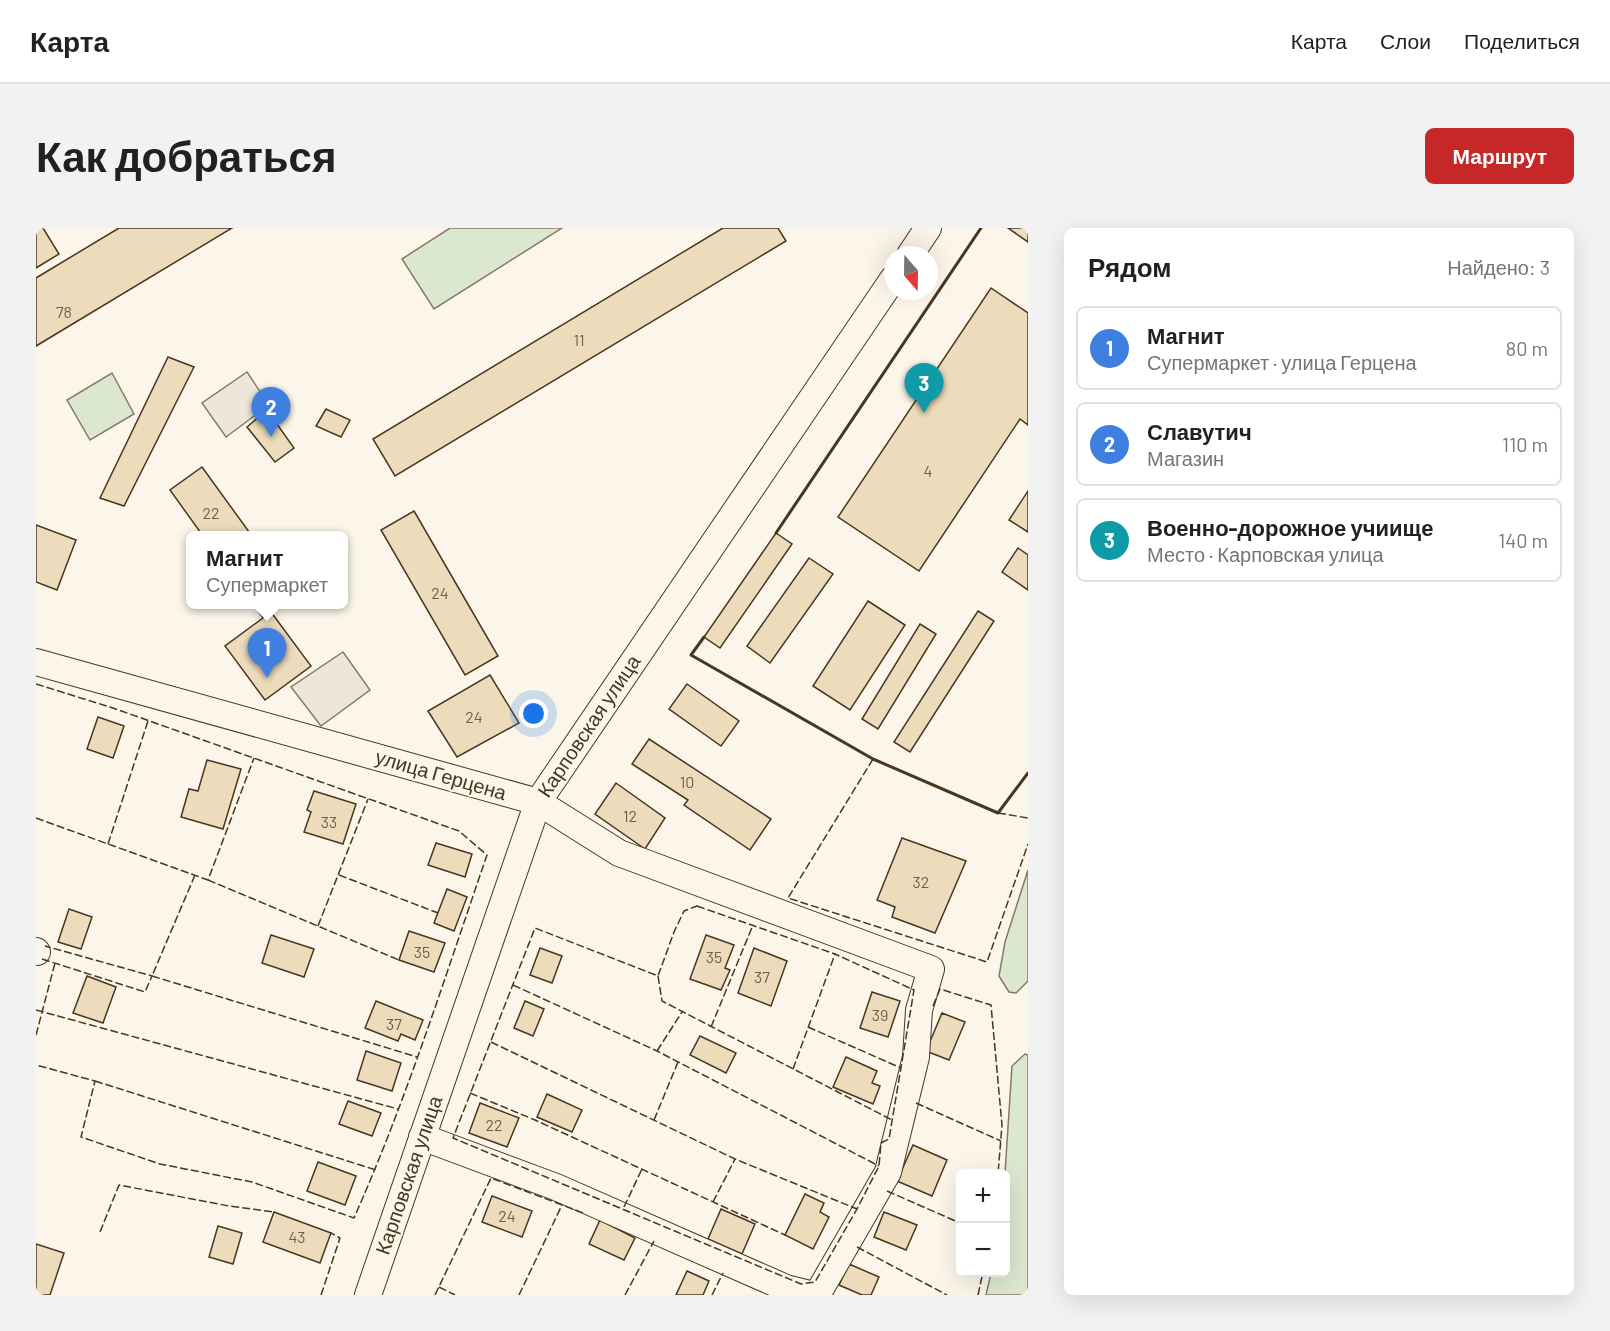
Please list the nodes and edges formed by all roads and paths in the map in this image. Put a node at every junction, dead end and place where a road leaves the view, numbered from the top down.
1 (928, 228) edge
2 (916, 246) edge
3 (884, 292) edge
4 (36, 662) edge
5 (538, 802) junction
6 (422, 1137) junction
7 (368, 1295) edge
8 (815, 1295) edge

1 - 2 street
3 - 5 street, Карповская улица
4 - 5 street, улица Герцена
5 - 6 street, Карповская улица
5 - 8 street, улица Герцена
6 - 7 street, Карповская улица
6 - 8 street

